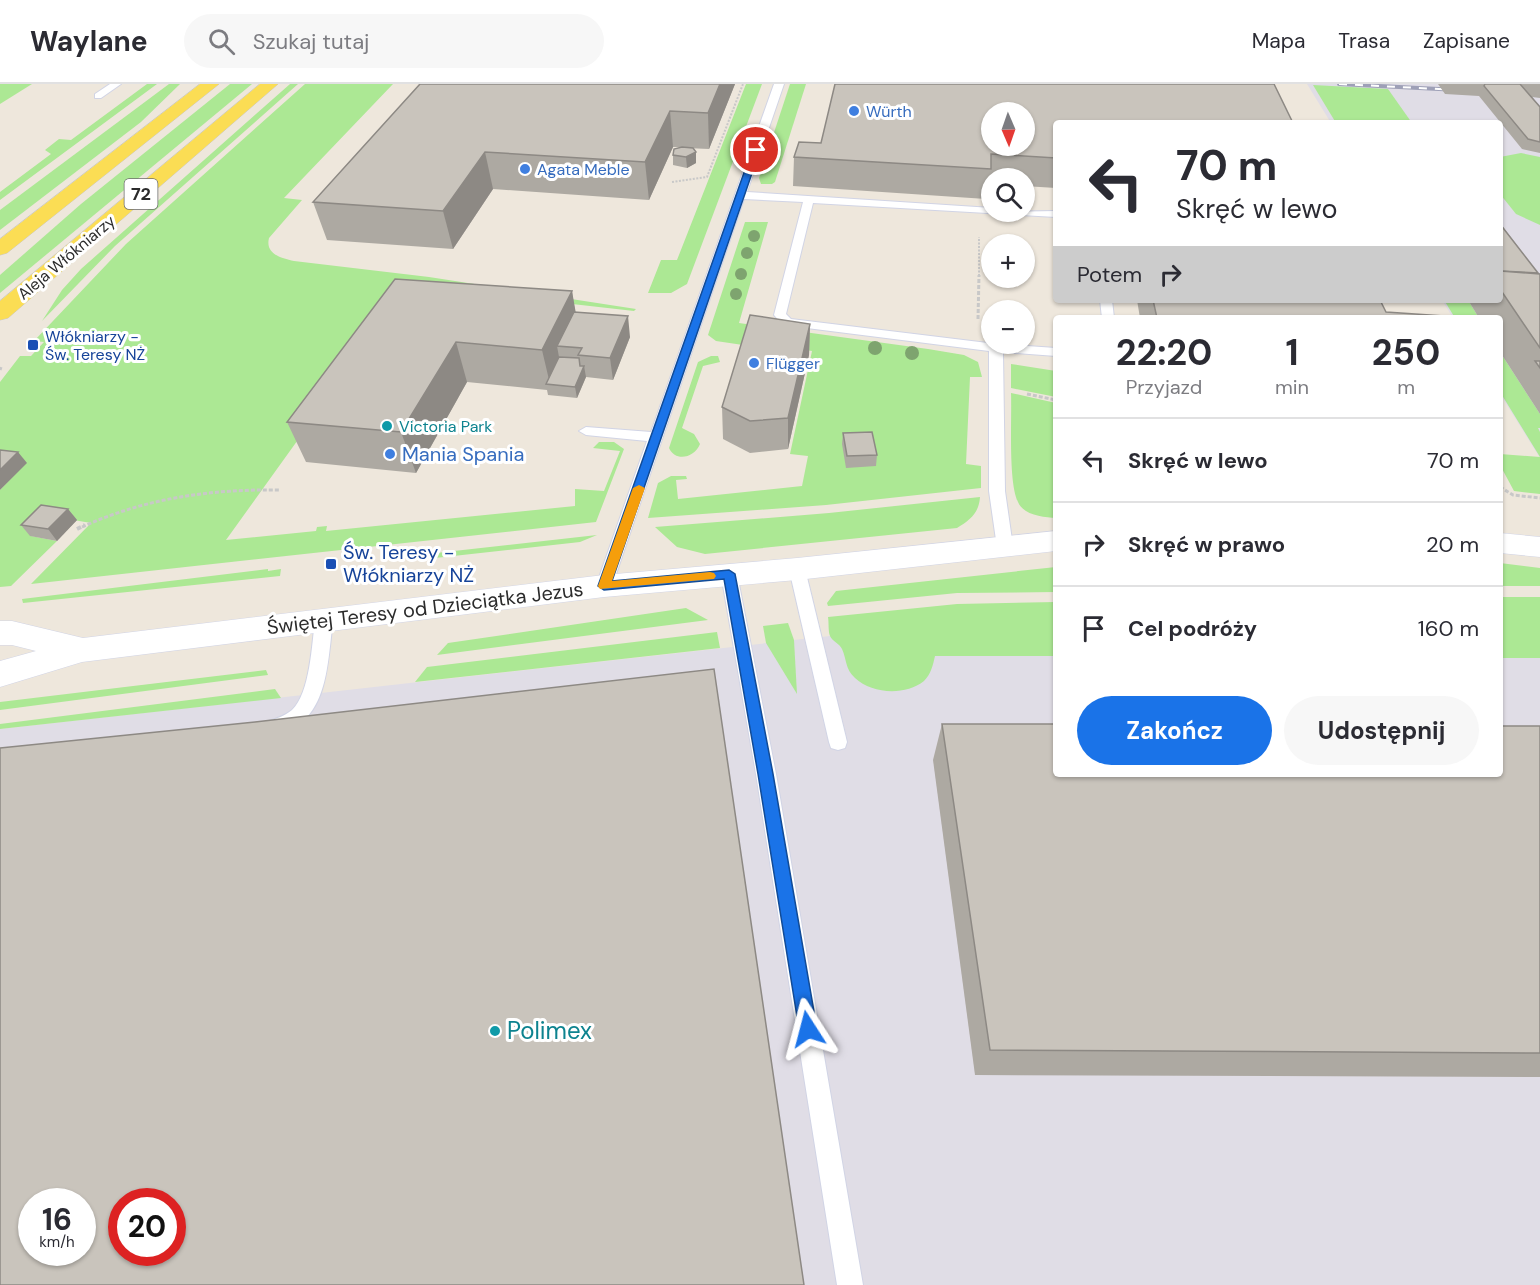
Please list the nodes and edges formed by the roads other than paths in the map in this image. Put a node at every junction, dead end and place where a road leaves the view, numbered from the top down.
1 (116, 84) edge
2 (211, 84) edge
3 (270, 84) edge
4 (779, 84) edge
5 (98, 96) dead end
6 (740, 195) junction
7 (809, 199) junction
8 (981, 210) edge
9 (1035, 213) edge
10 (1053, 214) edge
11 (0, 249) edge
12 (0, 314) edge
13 (981, 346) edge
14 (1035, 351) edge
15 (1053, 352) edge
16 (996, 354) edge
17 (586, 431) dead end
18 (656, 437) junction
19 (1053, 541) edge
20 (1503, 543) edge
21 (1005, 547) junction
22 (1540, 548) edge
23 (798, 569) junction
24 (729, 574) junction
25 (604, 586) junction
26 (324, 620) junction
27 (0, 633) edge
28 (82, 650) junction
29 (0, 674) edge
30 (250, 729) edge
31 (838, 742) dead end
32 (850, 1285) edge

1 - 5 lane
2 - 11 main road, 72
3 - 12 main road, Aleja Włókniarzy / 72
4 - 6 lane
6 - 7 lane
6 - 18 lane
7 - 8 lane
7 - 13 lane
9 - 10 lane
14 - 15 lane
16 - 21 lane
17 - 18 lane
18 - 25 lane
19 - 21 street, Świętej Teresy od Dzieciątka Jezus
20 - 22 street
21 - 23 street, Świętej Teresy od Dzieciątka Jezus
23 - 24 street, Świętej Teresy od Dzieciątka Jezus
23 - 31 lane
24 - 25 street, Świętej Teresy od Dzieciątka Jezus
24 - 32 lane
25 - 26 street, Świętej Teresy od Dzieciątka Jezus
26 - 28 street, Świętej Teresy od Dzieciątka Jezus
26 - 30 lane
27 - 28 street, Świętej Teresy od Dzieciątka Jezus
28 - 29 street, Świętej Teresy od Dzieciątka Jezus

